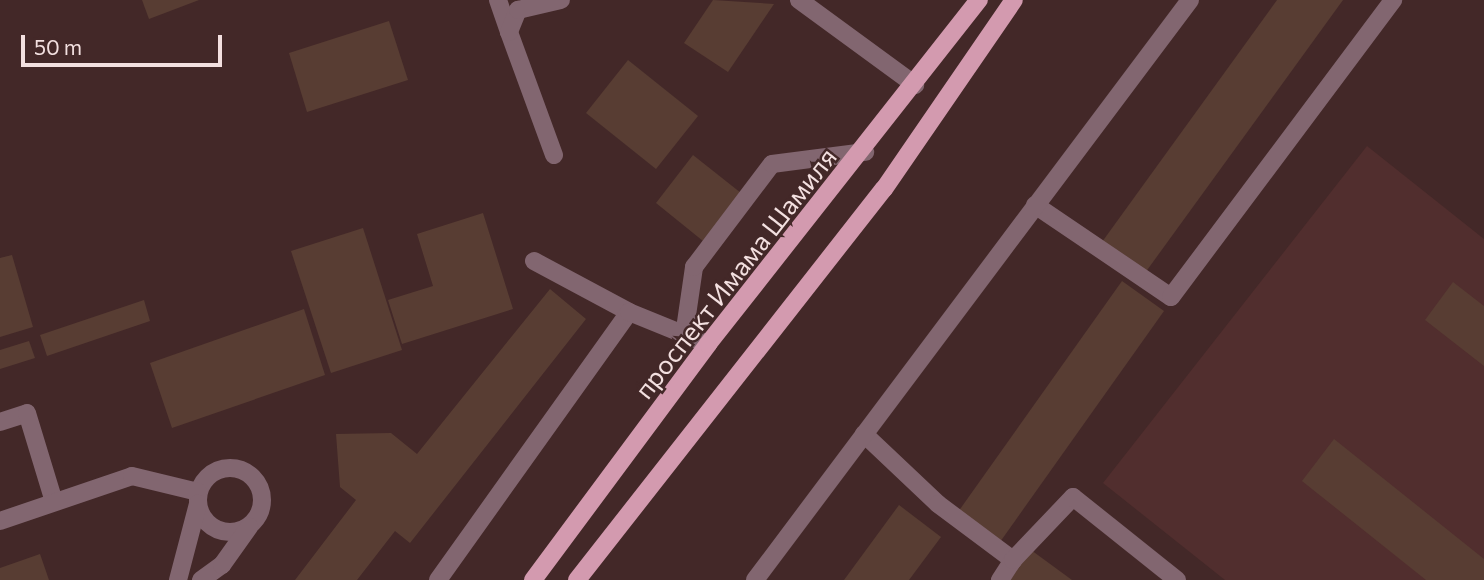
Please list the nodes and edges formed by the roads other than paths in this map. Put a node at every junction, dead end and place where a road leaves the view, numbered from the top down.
1 (498, 0) edge
2 (561, 0) edge
3 (800, 0) edge
4 (979, 0) edge
5 (1014, 0) edge
6 (1190, 0) edge
7 (1393, 0) edge
8 (509, 32) junction
9 (915, 85) junction
10 (865, 152) junction
11 (554, 155) dead end
12 (1035, 205) junction
13 (534, 261) dead end
14 (629, 312) junction
15 (685, 329) junction
16 (708, 344) junction
17 (0, 422) edge
18 (864, 434) junction
19 (198, 498) junction
20 (54, 502) junction
21 (0, 521) edge
22 (249, 527) junction
23 (1013, 560) junction
24 (178, 580) edge
25 (201, 580) edge
26 (438, 580) edge
27 (533, 580) edge
28 (577, 580) edge
29 (755, 580) edge
30 (1000, 580) edge
31 (1177, 580) edge

1 - 8 street
2 - 8 street
3 - 9 street
4 - 9 main road, проспект Имама Шамиля
5 - 28 main road
6 - 12 street
7 - 12 street
8 - 11 street
9 - 10 main road, проспект Имама Шамиля
10 - 15 street
10 - 16 main road, проспект Имама Шамиля
12 - 18 street
13 - 14 street
14 - 15 street
14 - 26 street
15 - 16 street
16 - 27 main road, проспект Имама Шамиля
17 - 20 street
18 - 23 street
18 - 29 street
19 - 20 street
19 - 22 street
19 - 22 street
19 - 24 street
20 - 21 street
22 - 25 street
23 - 30 street
23 - 31 street

